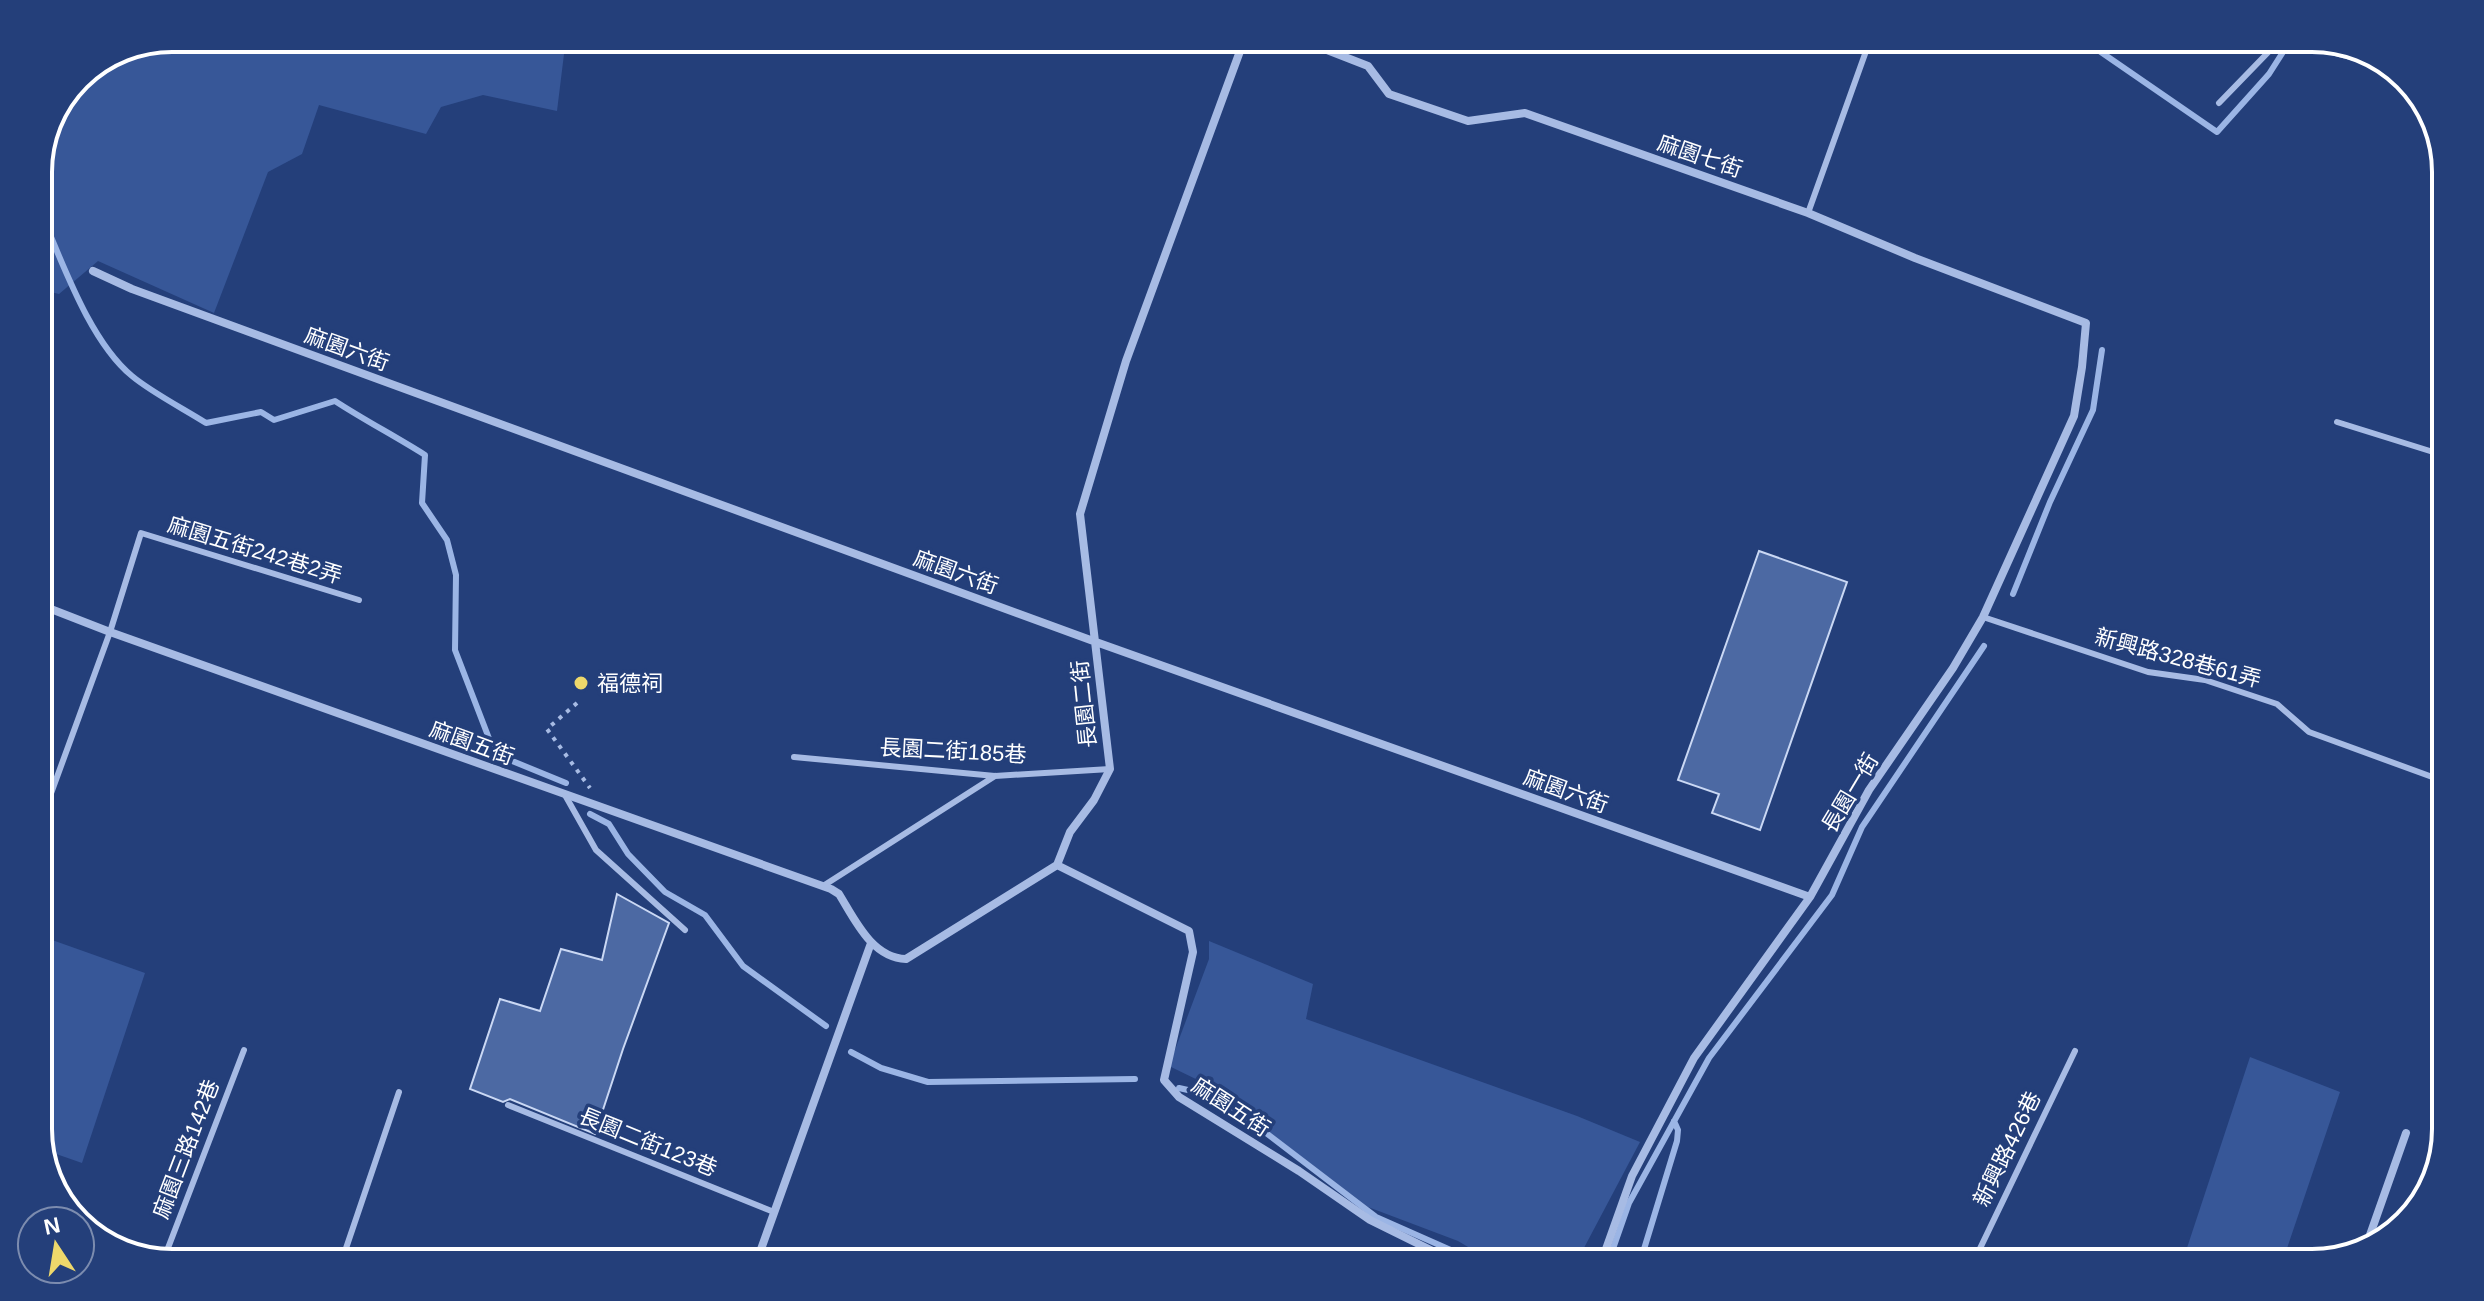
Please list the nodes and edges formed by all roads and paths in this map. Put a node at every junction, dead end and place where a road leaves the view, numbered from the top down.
1 (1240, 52) edge
2 (1332, 52) edge
3 (1866, 52) edge
4 (2268, 52) edge
5 (2219, 103) dead end
6 (1808, 213) junction
7 (93, 271) dead end
8 (2086, 323) joint
9 (2337, 422) dead end
10 (2432, 452) edge
11 (359, 600) dead end
12 (52, 609) edge
13 (1983, 617) junction
14 (110, 632) junction
15 (1096, 642) junction
16 (577, 703) dead end
17 (794, 757) dead end
18 (1110, 769) junction
19 (995, 776) junction
20 (2432, 777) edge
21 (52, 791) edge
22 (565, 795) junction
23 (605, 810) junction
24 (1057, 865) junction
25 (823, 886) junction
26 (1810, 897) junction
27 (685, 930) dead end
28 (871, 943) junction
29 (244, 1050) dead end
30 (2075, 1051) dead end
31 (399, 1092) dead end
32 (508, 1105) dead end
33 (2406, 1133) dead end
34 (774, 1212) junction
35 (2370, 1234) edge
36 (168, 1249) edge
37 (346, 1249) edge
38 (761, 1249) edge
39 (1429, 1249) edge
40 (1606, 1249) edge
41 (1980, 1249) edge

1 - 15 street, 長園二街
2 - 6 street, 麻園七街
3 - 6 lane
4 - 5 lane
6 - 8 street, 麻園七街
7 - 15 street, 麻園六街
8 - 13 street, 長園一街
9 - 10 lane
11 - 14 lane, 麻園五街242巷2弄
12 - 14 street, 麻園五街
13 - 20 lane, 新興路328巷61弄
13 - 26 street, 長園一街
14 - 21 lane
14 - 22 street, 麻園五街
15 - 18 street, 長園二街
15 - 26 street, 麻園六街
16 - 23 path
17 - 19 lane, 長園二街185巷
18 - 19 lane, 長園二街185巷
18 - 24 street, 長園二街
19 - 25 lane
22 - 23 street, 麻園五街
22 - 27 lane
23 - 25 street, 麻園五街
24 - 28 street
24 - 39 street, 麻園五街
25 - 28 street, 麻園五街
26 - 40 street, 長園一街
28 - 34 street
29 - 36 lane, 麻園三路142巷
30 - 41 lane, 新興路426巷
31 - 37 lane
32 - 34 lane, 長園二街123巷
33 - 35 street
34 - 38 street

